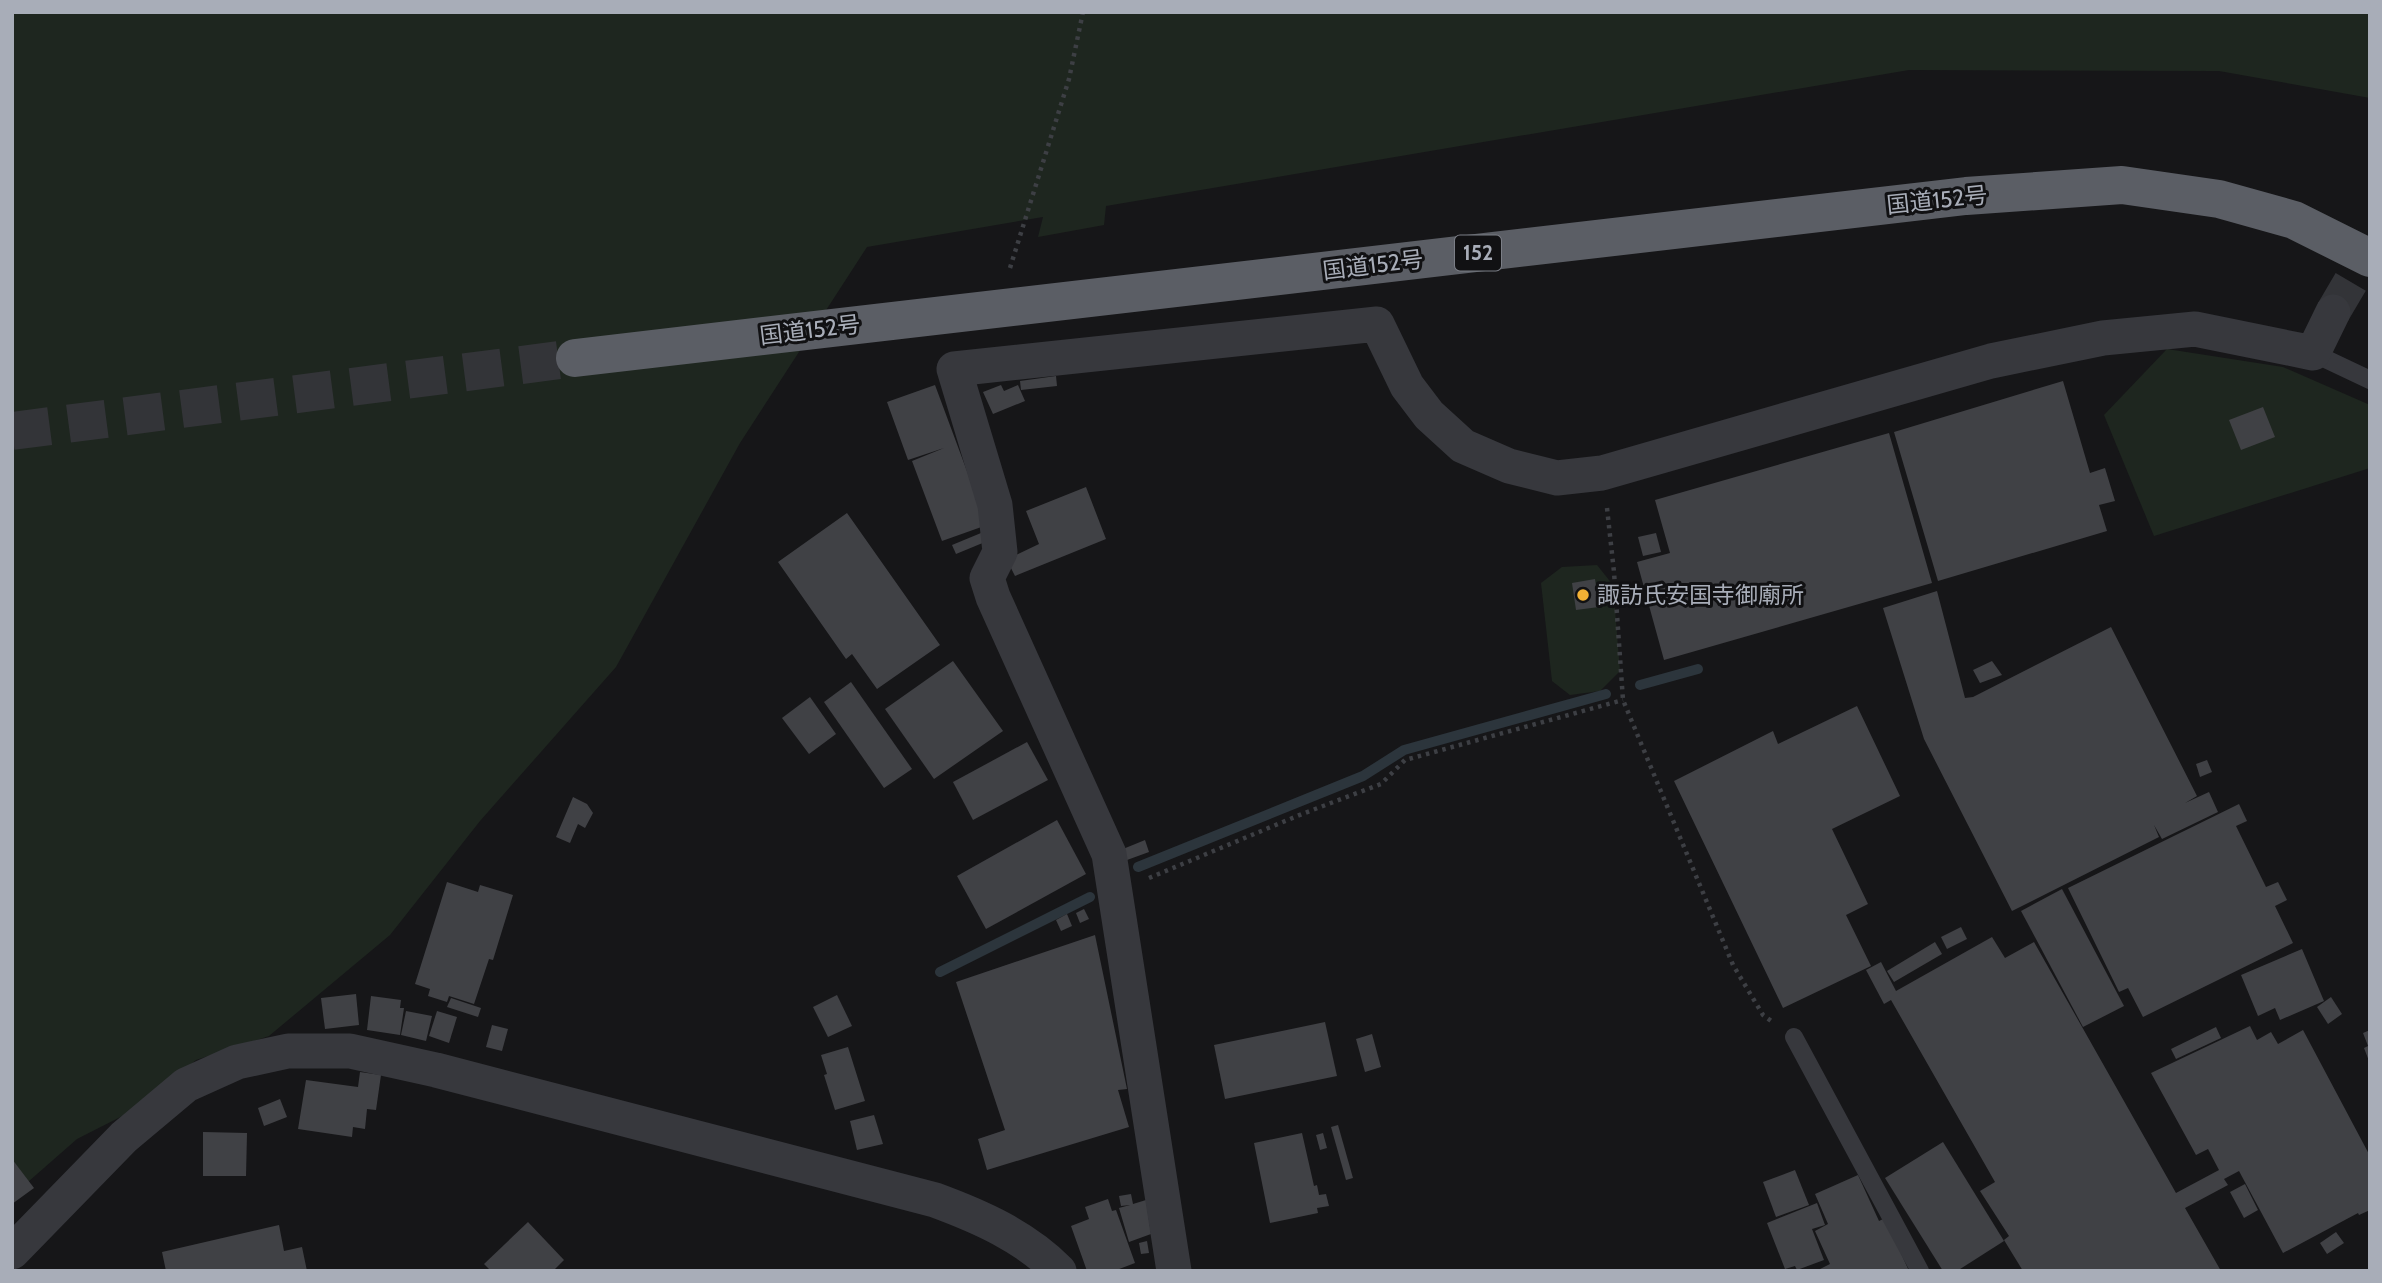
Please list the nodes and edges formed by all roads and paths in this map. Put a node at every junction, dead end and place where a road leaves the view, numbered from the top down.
1 (1083, 12) edge
2 (2370, 258) edge
3 (1010, 268) dead end
4 (2333, 312) tunnel mouth
5 (2313, 354) junction
6 (575, 358) tunnel mouth
7 (2370, 380) edge
8 (1602, 473) junction
9 (1623, 700) junction
10 (1115, 895) junction
11 (1794, 1037) joint
12 (12, 1252) edge
13 (1059, 1271) edge
14 (1174, 1271) edge
15 (1920, 1271) edge

1 - 3 path
2 - 6 highway, 国道152号 / 152
4 - 5 street
5 - 7 lane
5 - 8 street
8 - 9 path
8 - 10 street
9 - 10 path
9 - 11 path
10 - 14 street
11 - 15 lane
12 - 13 street

